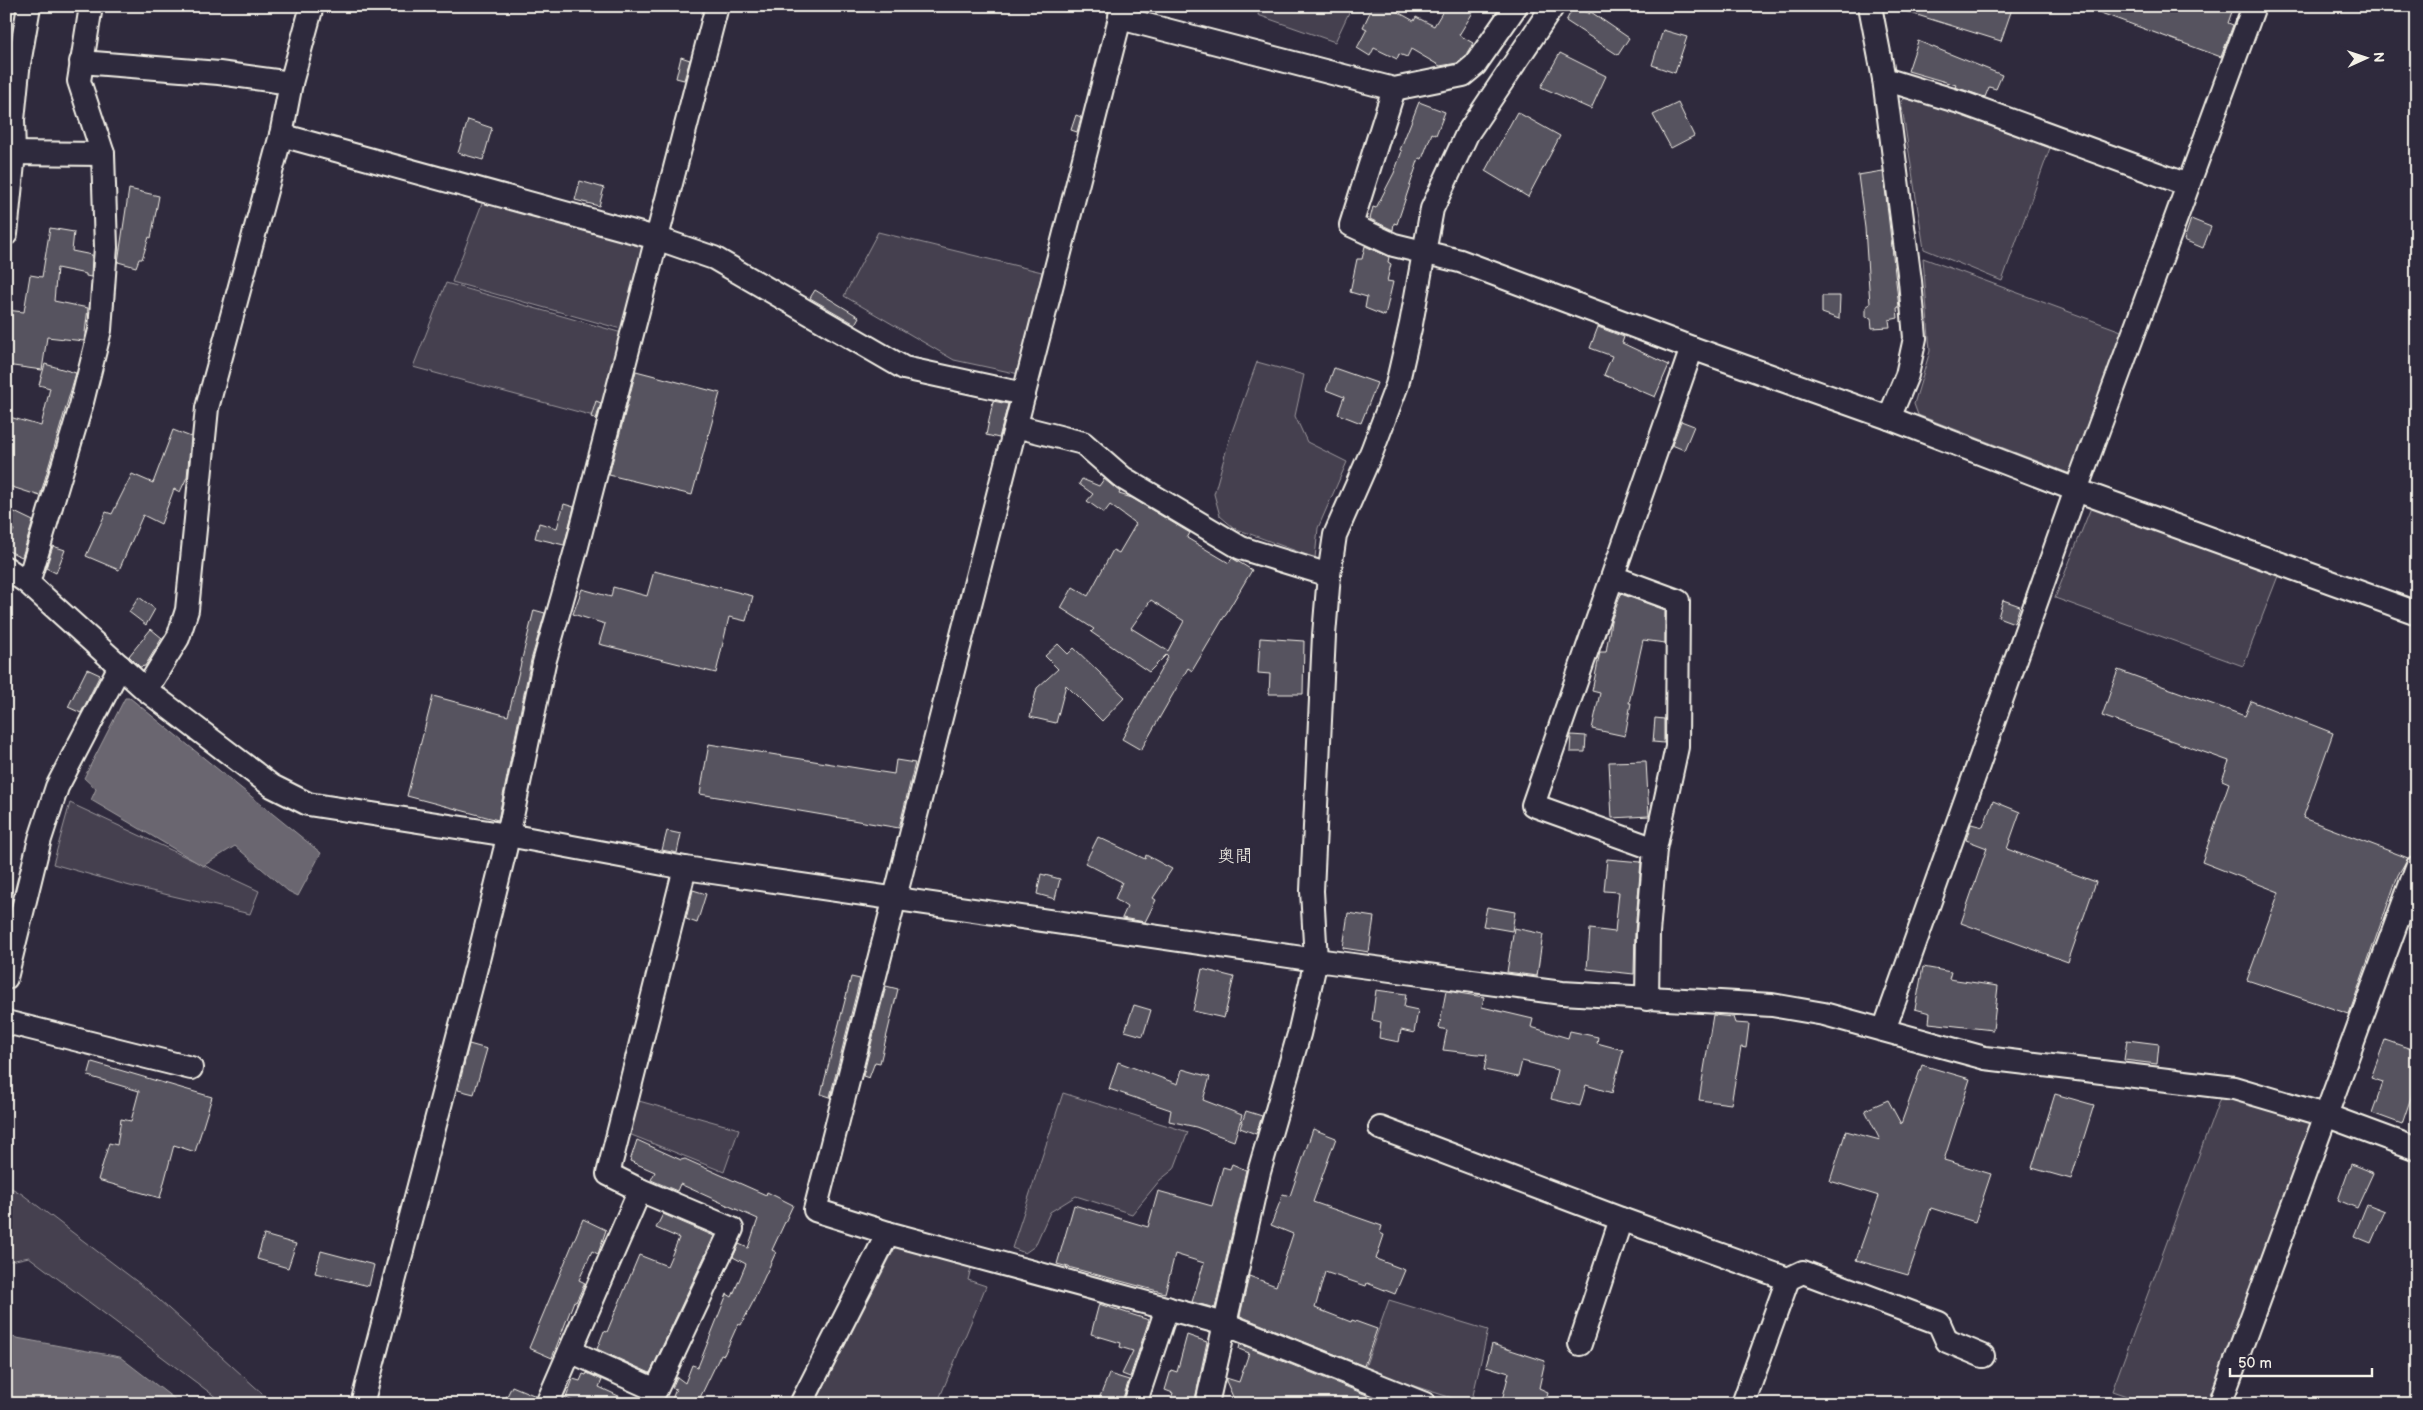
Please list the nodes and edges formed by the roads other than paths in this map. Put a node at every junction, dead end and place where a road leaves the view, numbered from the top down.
1 (29, 6) edge
2 (91, 6) edge
3 (312, 6) edge
4 (717, 6) edge
5 (1516, 6) edge
6 (1553, 6) edge
7 (1870, 6) edge
8 (2254, 6) edge
9 (1120, 12) edge
10 (81, 62) junction
11 (1884, 79) junction
12 (291, 83) junction
13 (1394, 89) junction
14 (281, 135) junction
15 (10, 153) edge
16 (103, 154) junction
17 (2188, 185) junction
18 (6, 234) edge
19 (656, 238) junction
20 (1425, 253) junction
21 (1692, 348) junction
22 (1024, 394) junction
23 (1889, 418) junction
24 (1016, 426) junction
25 (2076, 490) junction
26 (6, 568) edge
27 (1329, 575) junction
28 (1613, 577) junction
29 (28, 583) junction
30 (2417, 613) edge
31 (120, 666) junction
32 (146, 690) junction
33 (508, 835) junction
34 (1655, 849) junction
35 (2417, 867) edge
36 (686, 868) junction
37 (894, 899) junction
38 (1316, 960) junction
39 (6, 978) edge
40 (1647, 999) junction
41 (6, 1022) edge
42 (1884, 1030) junction
43 (191, 1068) dead end
44 (2325, 1115) junction
45 (1380, 1128) dead end
46 (2417, 1149) edge
47 (640, 1190) junction
48 (1621, 1219) junction
49 (888, 1233) junction
50 (1788, 1278) junction
51 (1167, 1308) junction
52 (1225, 1324) junction
53 (1580, 1344) dead end
54 (570, 1351) junction
55 (1983, 1356) dead end
56 (362, 1404) edge
57 (547, 1404) edge
58 (801, 1404) edge
59 (1135, 1404) edge
60 (1206, 1404) edge
61 (1425, 1404) edge
62 (1743, 1404) edge
63 (2220, 1404) edge

1 - 15 street
2 - 10 street
3 - 12 street
4 - 19 street
5 - 13 street
6 - 20 street
7 - 11 street
8 - 17 street
9 - 13 street
9 - 22 street
10 - 12 street
10 - 16 street
11 - 17 street
11 - 23 street
12 - 14 street
13 - 20 street
14 - 19 street
14 - 32 street
15 - 16 street
15 - 18 street
16 - 29 street
17 - 25 street
19 - 22 street
19 - 33 street
20 - 21 street
20 - 27 street
21 - 23 street
21 - 28 street
22 - 24 street
23 - 25 street
24 - 27 street
24 - 37 street
25 - 30 street
25 - 42 street
26 - 29 street
27 - 38 street
28 - 34 street
28 - 34 street
29 - 31 street
31 - 32 street
31 - 39 street
32 - 33 street
33 - 36 street
33 - 56 street
34 - 40 street
35 - 44 street
36 - 37 street
36 - 47 street
37 - 38 street
37 - 49 street
38 - 40 street
38 - 52 street
40 - 42 street
41 - 43 street
42 - 44 street
44 - 46 street
44 - 63 street
45 - 48 street
47 - 54 street
47 - 54 street
48 - 50 street
48 - 53 street
49 - 51 street
49 - 58 street
50 - 55 street
50 - 62 street
51 - 52 street
51 - 59 street
52 - 60 street
52 - 61 street
54 - 57 street

